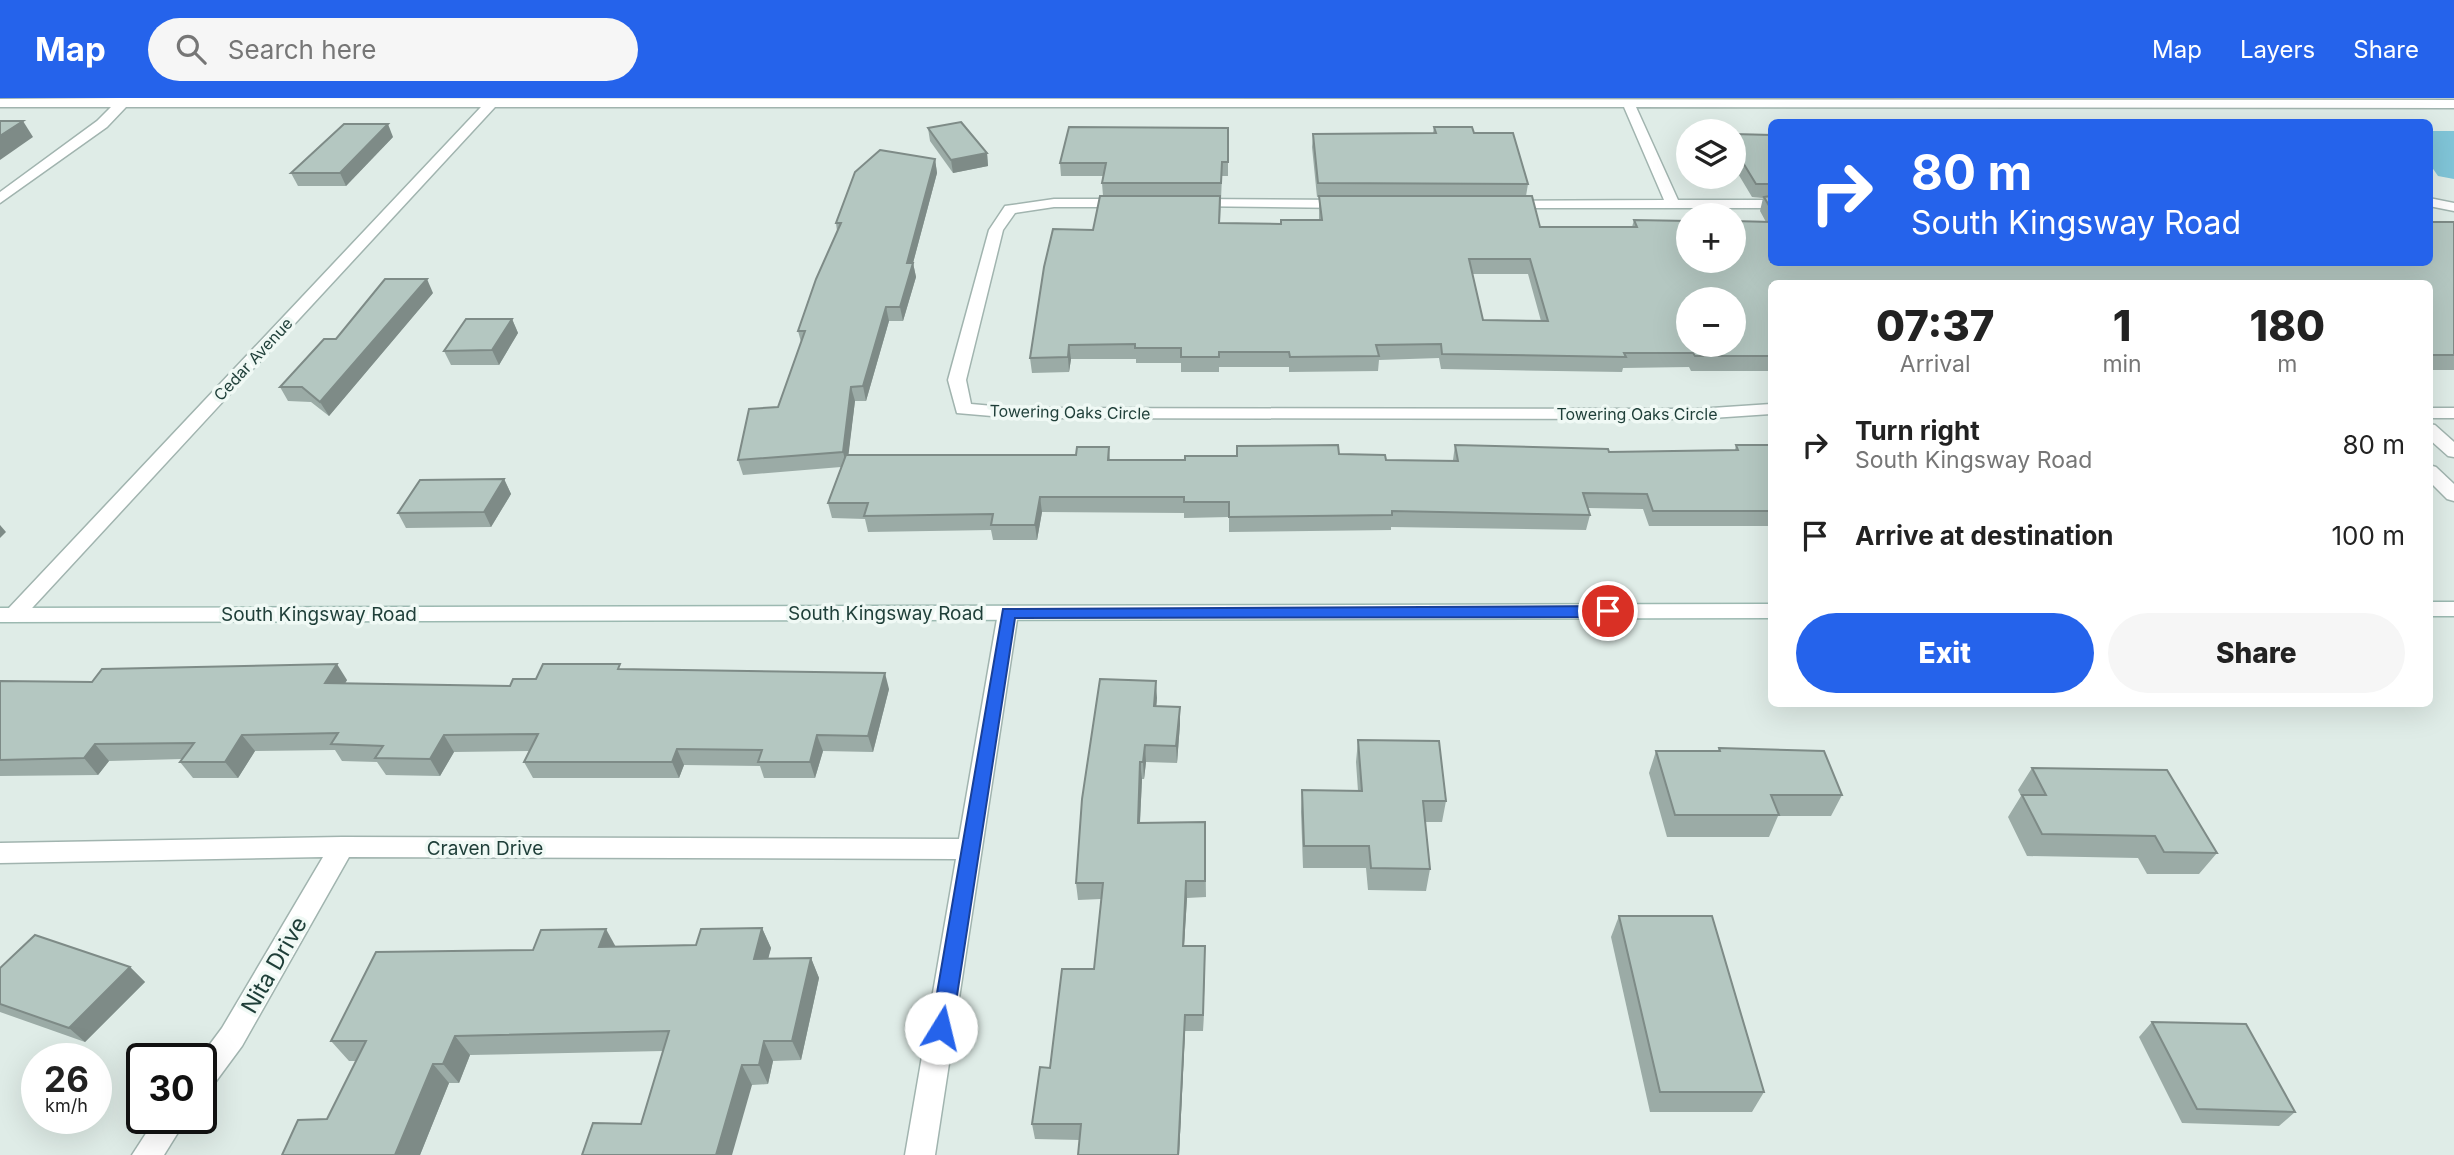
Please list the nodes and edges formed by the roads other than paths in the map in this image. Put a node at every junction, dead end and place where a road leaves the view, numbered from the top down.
1 (125, 101) edge
2 (855, 101) edge
3 (2347, 101) edge
4 (0, 103) edge
5 (492, 103) junction
6 (1628, 103) junction
7 (2454, 104) edge
8 (0, 199) edge
9 (1137, 203) edge
10 (1178, 203) edge
11 (2433, 203) edge
12 (1357, 204) edge
13 (1494, 204) edge
14 (1673, 204) junction
15 (1768, 204) edge
16 (2454, 207) edge
17 (1768, 409) edge
18 (2433, 413) edge
19 (2454, 413) edge
20 (2433, 433) edge
21 (2454, 452) edge
22 (2433, 475) edge
23 (2454, 495) edge
24 (2433, 609) edge
25 (2454, 609) edge
26 (1768, 611) edge
27 (1008, 613) junction
28 (7, 615) edge
29 (342, 847) junction
30 (971, 849) junction
31 (0, 853) edge
32 (217, 1057) edge
33 (162, 1134) edge
34 (147, 1155) edge
35 (920, 1155) edge

1 - 4 street
1 - 5 street
1 - 8 street
2 - 5 street
2 - 6 street
3 - 6 street
3 - 7 street
5 - 28 street, Cedar Avenue
6 - 14 street
9 - 17 street, Towering Oaks Circle
10 - 12 street
11 - 16 street
13 - 14 street
14 - 15 street
18 - 19 street
20 - 21 street
22 - 23 street
24 - 25 street
26 - 27 street, South Kingsway Road
27 - 28 street, South Kingsway Road
27 - 30 street
29 - 30 street, Craven Drive
29 - 31 street, Craven Drive
29 - 32 street, Nita Drive
30 - 35 street
33 - 34 street

